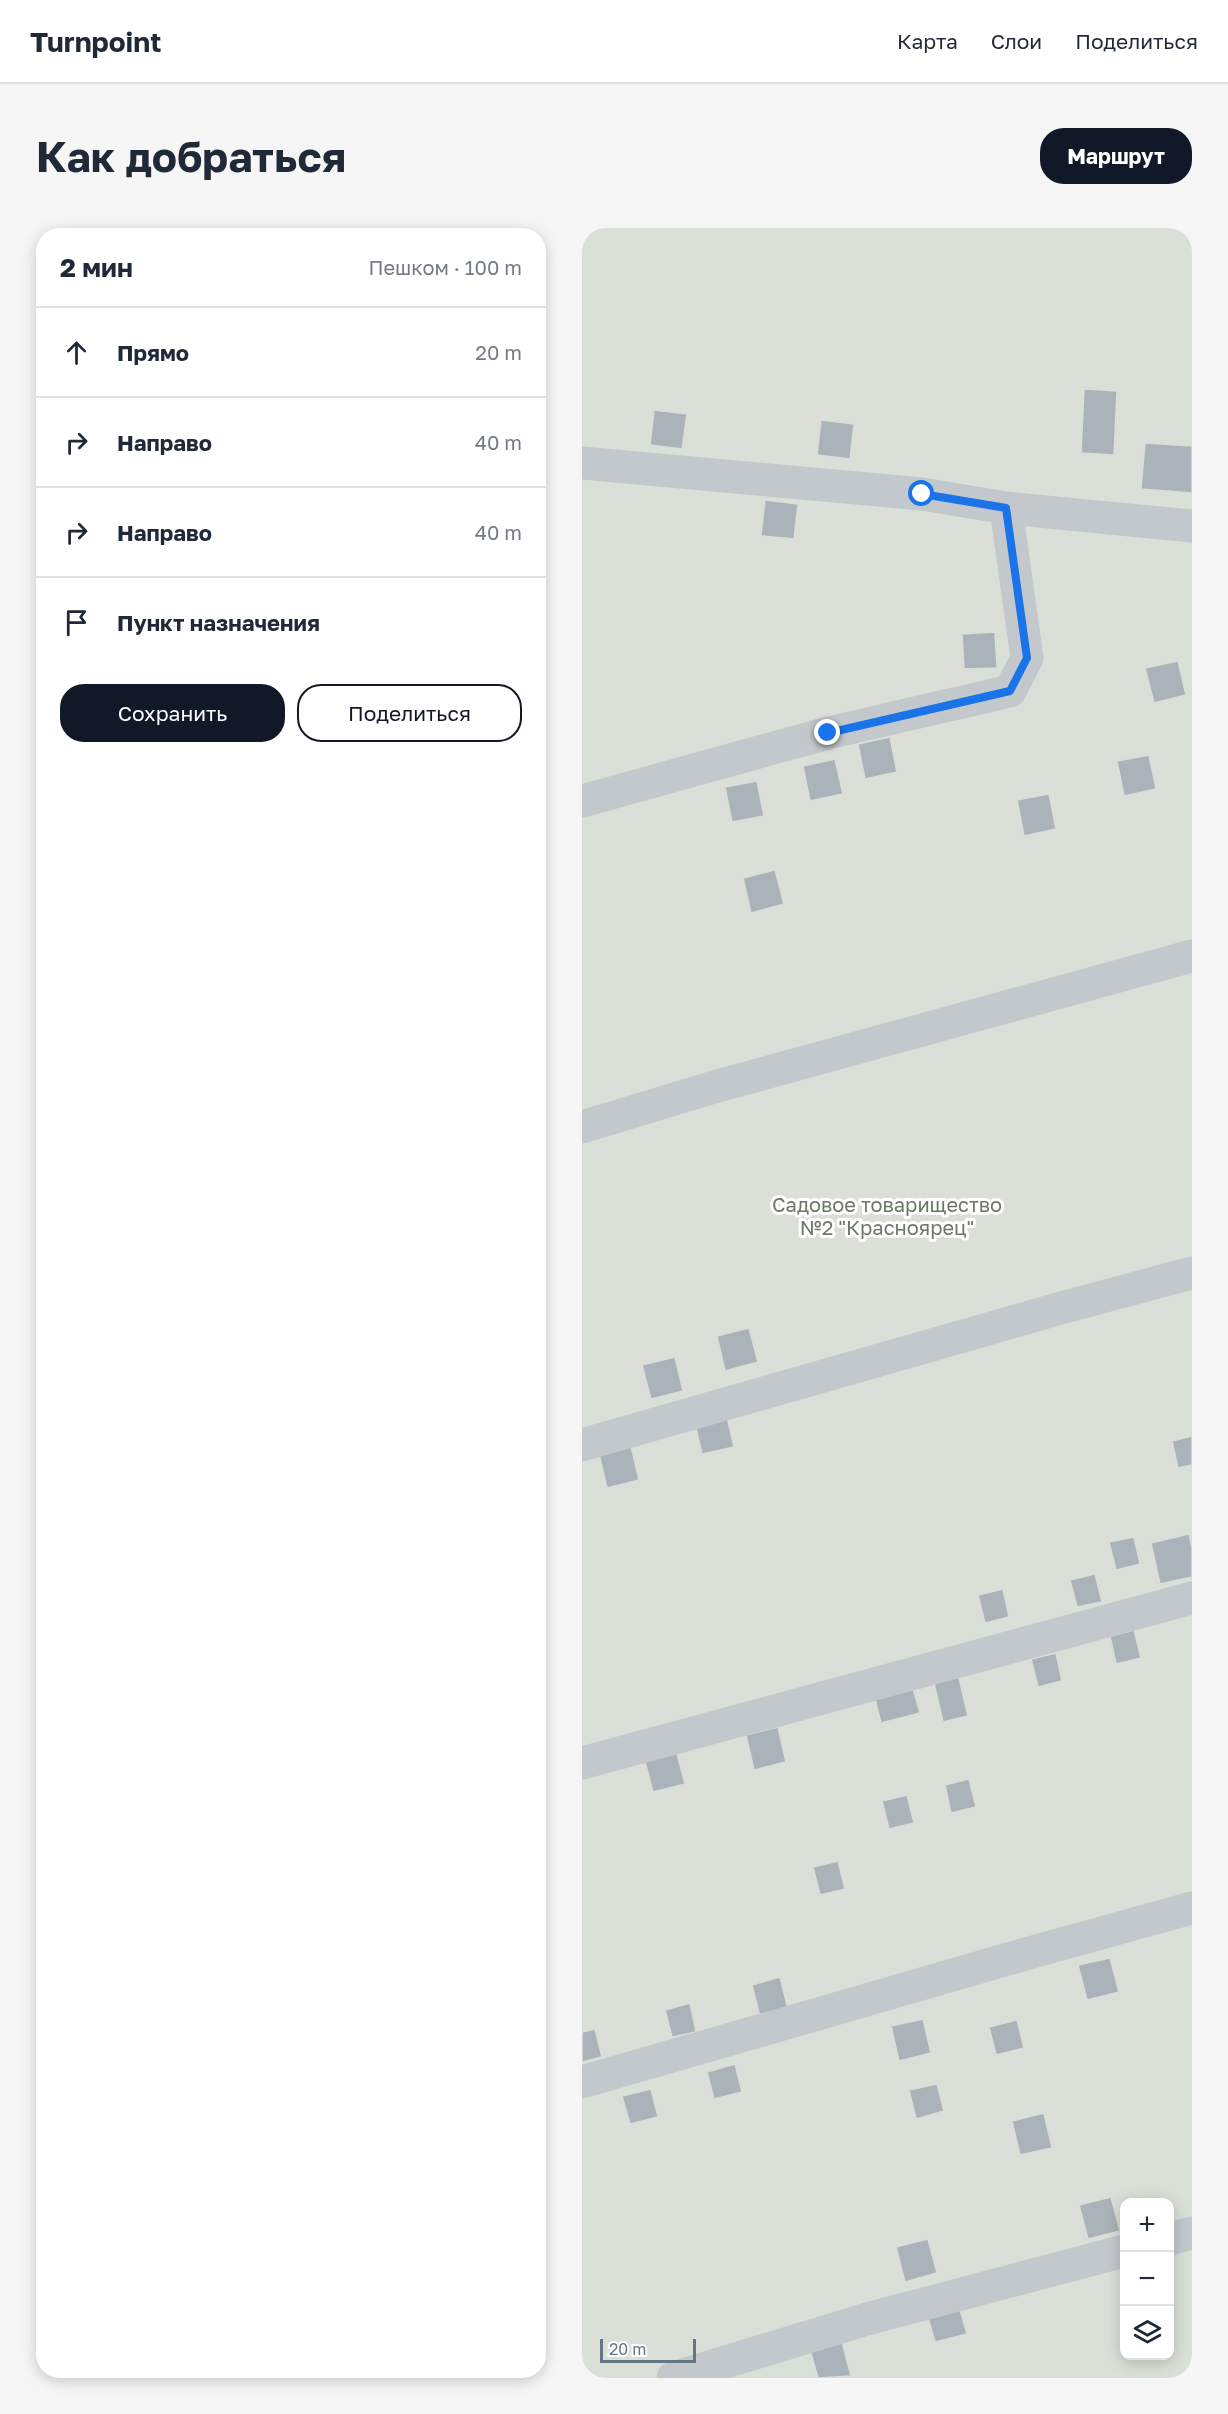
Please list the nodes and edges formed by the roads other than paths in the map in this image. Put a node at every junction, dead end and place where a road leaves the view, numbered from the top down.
1 (582, 463) edge
2 (1006, 508) junction
3 (1192, 526) edge
4 (582, 801) edge
5 (1192, 956) edge
6 (582, 1127) edge
7 (1192, 1273) edge
8 (582, 1445) edge
9 (1192, 1598) edge
10 (582, 1763) edge
11 (1192, 1908) edge
12 (582, 2082) edge
13 (1192, 2233) edge
14 (1174, 2238) edge
15 (1121, 2252) edge
16 (673, 2378) edge

1 - 2 lane
2 - 3 lane
2 - 4 lane
5 - 6 lane
7 - 8 lane
9 - 10 lane
11 - 12 lane
13 - 14 lane
15 - 16 lane

